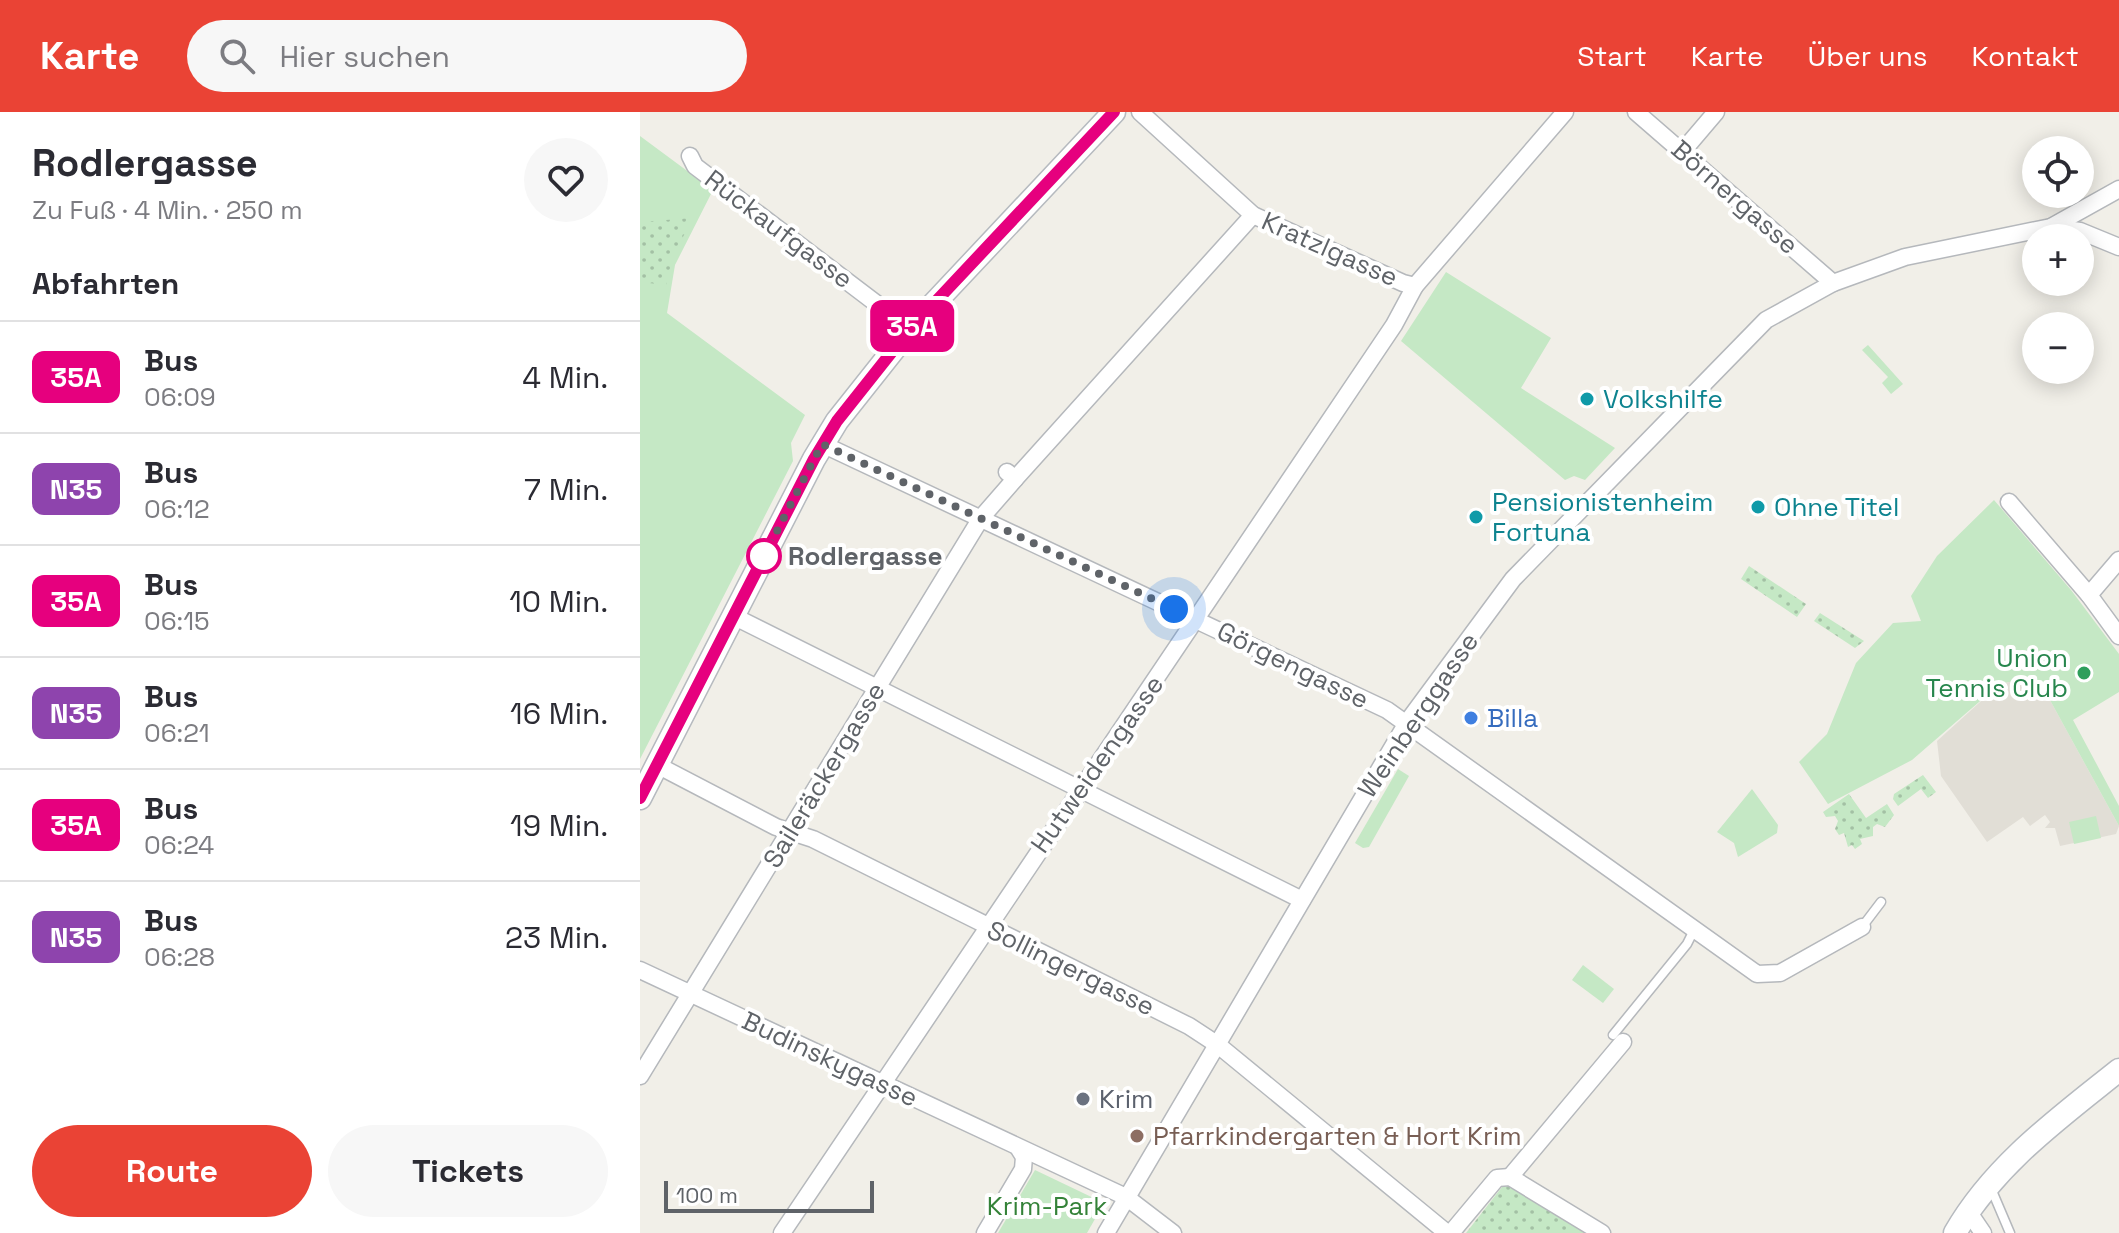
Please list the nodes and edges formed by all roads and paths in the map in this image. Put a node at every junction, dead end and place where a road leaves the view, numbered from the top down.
1 (1114, 112) edge
2 (1140, 112) edge
3 (1565, 112) edge
4 (1636, 112) edge
5 (1716, 112) edge
6 (1682, 152) junction
7 (690, 156) dead end
8 (2119, 189) edge
9 (1253, 215) junction
10 (2056, 224) edge
11 (2022, 233) edge
12 (2094, 237) edge
13 (2119, 247) edge
14 (1833, 283) junction
15 (1415, 286) junction
16 (910, 329) junction
17 (822, 444) junction
18 (2009, 502) dead end
19 (981, 518) junction
20 (2119, 560) edge
21 (2089, 595) junction
22 (733, 616) junction
23 (1198, 619) junction
24 (2119, 636) edge
25 (876, 690) junction
26 (1408, 721) junction
27 (657, 765) junction
28 (1078, 790) junction
29 (640, 798) edge
30 (789, 832) junction
31 (1302, 900) junction
32 (1881, 902) dead end
33 (986, 926) junction
34 (1862, 927) joint
35 (1694, 930) junction
36 (640, 970) edge
37 (691, 994) junction
38 (1618, 1039) joint
39 (1218, 1045) junction
40 (2119, 1070) edge
41 (640, 1076) edge
42 (882, 1084) junction
43 (1019, 1149) junction
44 (1510, 1177) junction
45 (1989, 1184) junction
46 (1126, 1197) junction
47 (1968, 1211) junction
48 (782, 1233) edge
49 (985, 1233) edge
50 (1106, 1233) edge
51 (1173, 1233) edge
52 (1449, 1233) edge
53 (1602, 1233) edge
54 (1955, 1233) edge
55 (1983, 1233) edge
56 (2010, 1233) edge

1 - 16 main road
2 - 9 street, Kratzlgasse
3 - 15 street, Hutweidengasse
4 - 6 street, Börnergasse
5 - 6 street
6 - 14 street, Börnergasse
7 - 16 street, Rückaufgasse
8 - 10 street
9 - 15 street, Kratzlgasse
9 - 19 street, Saileräckergasse
11 - 14 street, Weinberggasse
12 - 13 street
14 - 26 street, Weinberggasse
15 - 23 street, Hutweidengasse
16 - 17 main road
17 - 19 street, Görgengasse
17 - 22 main road
18 - 21 street
19 - 23 street, Görgengasse
19 - 25 street, Saileräckergasse
20 - 21 street
21 - 24 street
22 - 25 street
22 - 27 main road
23 - 26 street, Görgengasse
23 - 28 street, Hutweidengasse
25 - 28 street
25 - 30 street, Saileräckergasse
26 - 31 street, Weinberggasse
26 - 35 street, Görgengasse
27 - 29 main road
27 - 30 street, Sollingergasse
28 - 31 street
28 - 33 street, Hutweidengasse
30 - 33 street, Sollingergasse
30 - 37 street, Saileräckergasse
31 - 39 street, Weinberggasse
32 - 34 lane
33 - 39 street, Sollingergasse
33 - 42 street, Hutweidengasse
34 - 35 street, Görgengasse
35 - 38 lane
36 - 37 street, Budinskygasse
37 - 41 street, Saileräckergasse
37 - 42 street, Budinskygasse
38 - 44 street
39 - 46 street, Weinberggasse
39 - 52 street, Sollingergasse
40 - 45 main road
42 - 43 street, Budinskygasse
42 - 48 street, Hutweidengasse
43 - 46 street, Budinskygasse
43 - 49 street
44 - 52 street
44 - 53 street
45 - 47 main road
45 - 56 lane
46 - 50 street, Weinberggasse
46 - 51 street
47 - 54 main road
47 - 55 street

